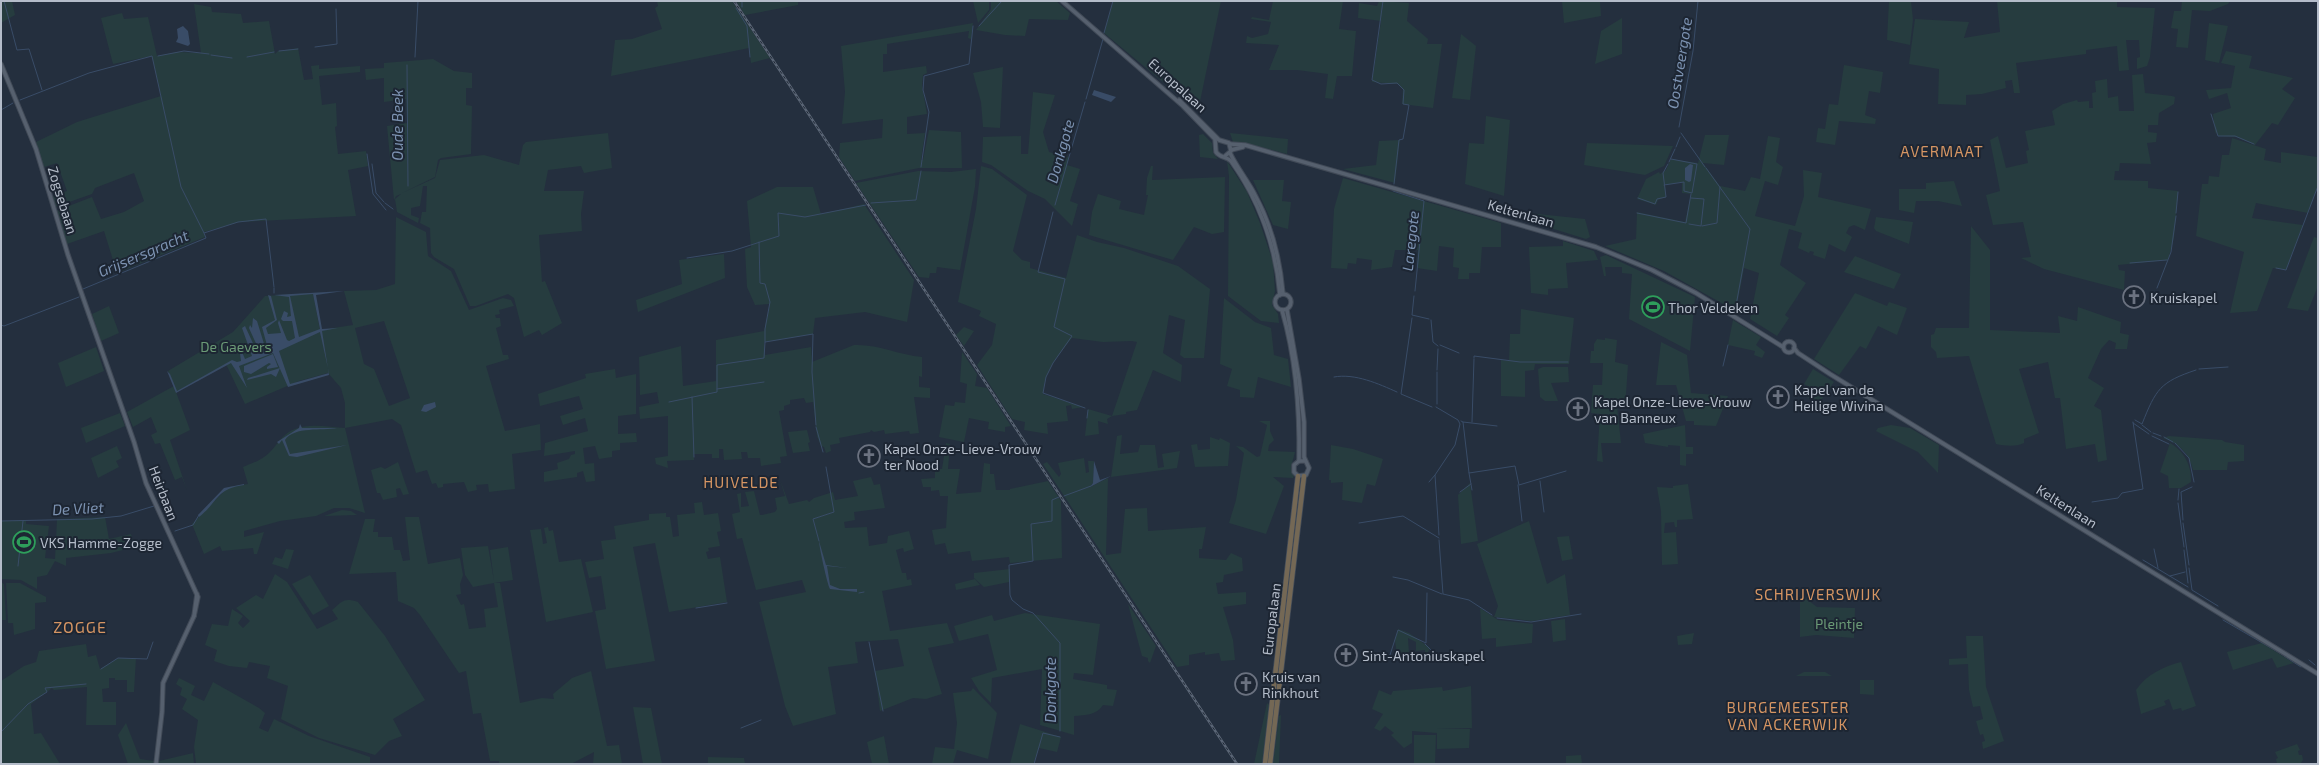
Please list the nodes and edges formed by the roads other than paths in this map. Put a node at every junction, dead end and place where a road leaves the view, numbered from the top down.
1 (1062, 1) edge
2 (1118, 48) junction
3 (1, 64) edge
4 (1221, 141) junction
5 (1217, 144) junction
6 (1230, 144) junction
7 (1252, 148) junction
8 (1231, 151) junction
9 (1225, 156) junction
10 (1282, 295) junction
11 (1282, 310) junction
12 (1287, 310) junction
13 (1770, 337) junction
14 (1786, 342) junction
15 (1784, 347) junction
16 (1794, 348) junction
17 (1790, 352) junction
18 (1804, 357) junction
19 (118, 397) joint
20 (1299, 461) junction
21 (1304, 461) junction
22 (1298, 476) junction
23 (1304, 476) junction
24 (2318, 674) edge
25 (156, 764) edge
26 (1265, 764) edge
27 (1270, 764) edge

1 - 2 main road, Europalaan
2 - 4 main road, Europalaan
2 - 5 main road, Europalaan
3 - 19 main road, Zogsebaan
4 - 5 main road
4 - 6 main road, Europalaan
5 - 9 main road, Europalaan
6 - 7 main road, Keltenlaan
6 - 8 main road, Europalaan
7 - 8 main road, Keltenlaan
7 - 13 main road, Keltenlaan
8 - 9 main road
8 - 10 main road, Europalaan
9 - 10 main road, Europalaan
10 - 11 main road, Europalaan
10 - 12 main road, Europalaan
11 - 12 main road
11 - 20 main road, Europalaan
12 - 21 main road, Europalaan
13 - 14 main road, Keltenlaan
13 - 15 main road, Keltenlaan
14 - 15 main road
14 - 16 main road, Keltenlaan
15 - 17 main road, Keltenlaan
16 - 17 main road
16 - 18 main road, Keltenlaan
17 - 18 main road, Keltenlaan
18 - 24 main road, Keltenlaan
19 - 25 main road, Heirbaan
20 - 21 main road
20 - 22 main road, Europalaan
21 - 23 main road, Europalaan
22 - 23 main road
22 - 26 highway, Europalaan
23 - 27 highway, Europalaan

